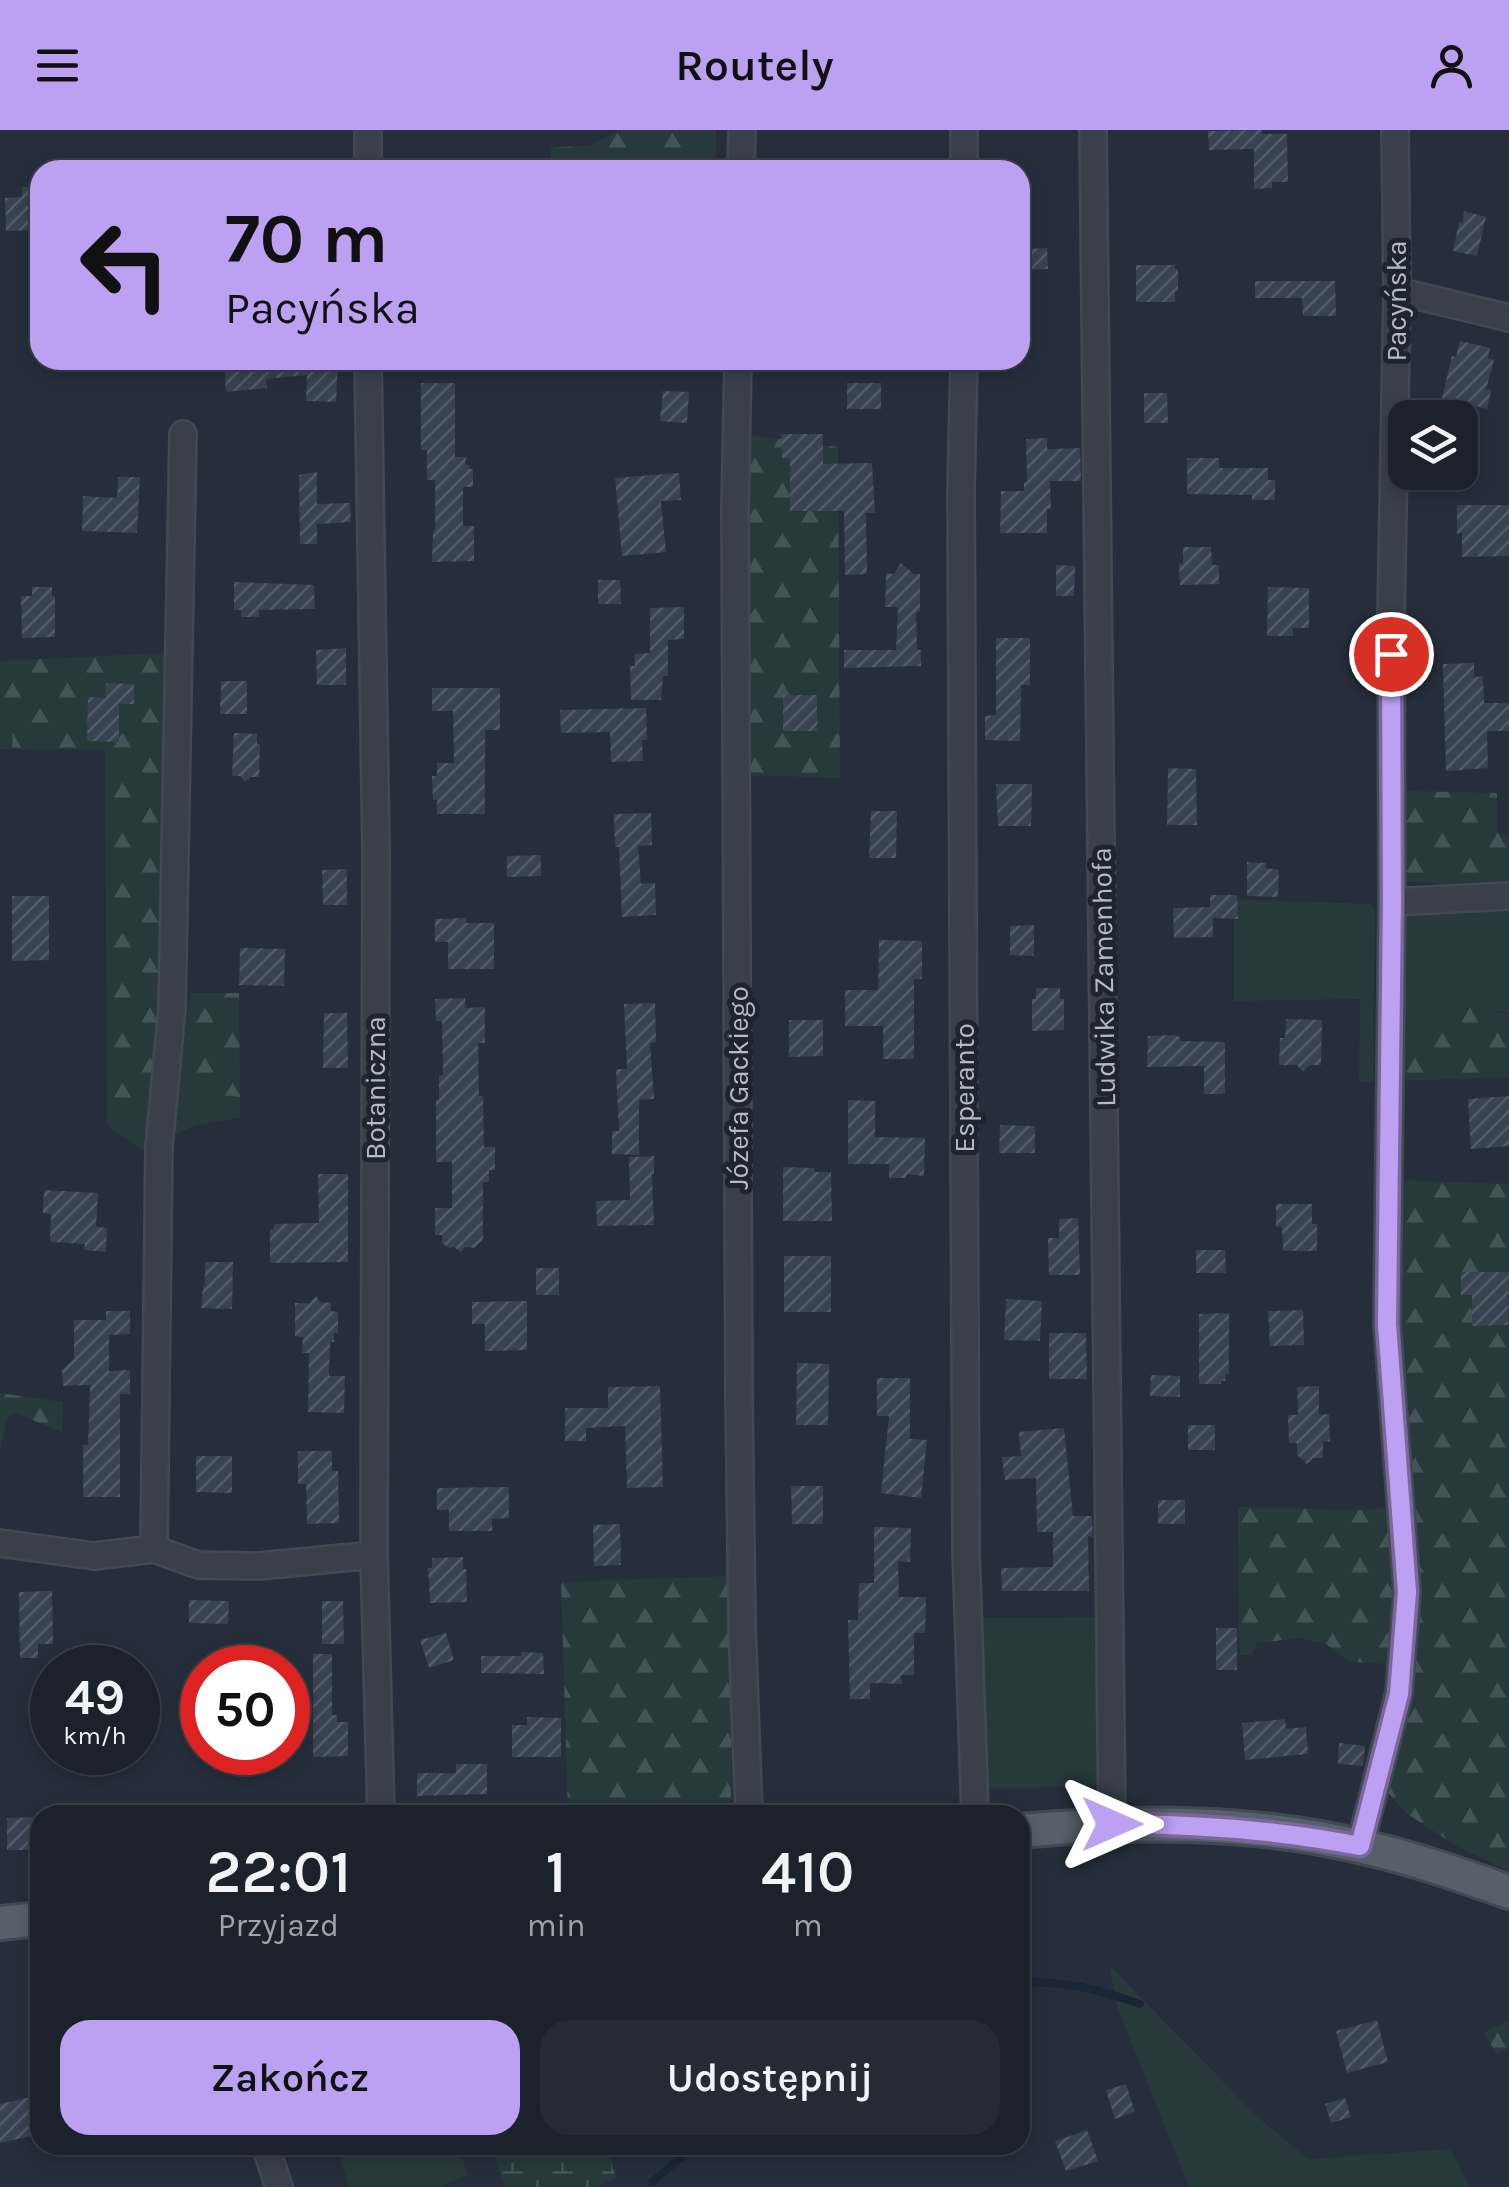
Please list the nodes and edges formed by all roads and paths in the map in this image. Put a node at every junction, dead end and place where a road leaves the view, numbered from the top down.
1 (368, 130) edge
2 (742, 130) edge
3 (964, 130) edge
4 (1093, 130) edge
5 (1395, 130) edge
6 (368, 160) edge
7 (741, 160) edge
8 (964, 160) edge
9 (1397, 291) junction
10 (1509, 318) edge
11 (368, 370) edge
12 (738, 370) edge
13 (964, 370) edge
14 (183, 434) dead end
15 (1509, 896) edge
16 (1392, 902) junction
17 (0, 1543) edge
18 (154, 1549) junction
19 (374, 1555) junction
20 (381, 1805) edge
21 (748, 1805) edge
22 (975, 1805) edge
23 (1112, 1824) junction
24 (1030, 1830) edge
25 (1360, 1846) junction
26 (1509, 1892) edge
27 (30, 1921) edge
28 (0, 1923) edge
29 (269, 2155) edge
30 (279, 2187) edge

1 - 6 street
2 - 7 street
3 - 8 street
4 - 23 street, Ludwika Zamenhofa
5 - 9 street, Pacyńska
9 - 10 street
9 - 16 street, Pacyńska
11 - 19 street, Botaniczna
12 - 21 street, Józefa Gackiego
13 - 22 street, Esperanto
14 - 18 street
15 - 16 street
16 - 25 street, Pacyńska
17 - 18 street
18 - 19 street
19 - 20 street, Botaniczna
23 - 24 main road
23 - 25 main road
25 - 26 main road
27 - 28 main road
29 - 30 street

